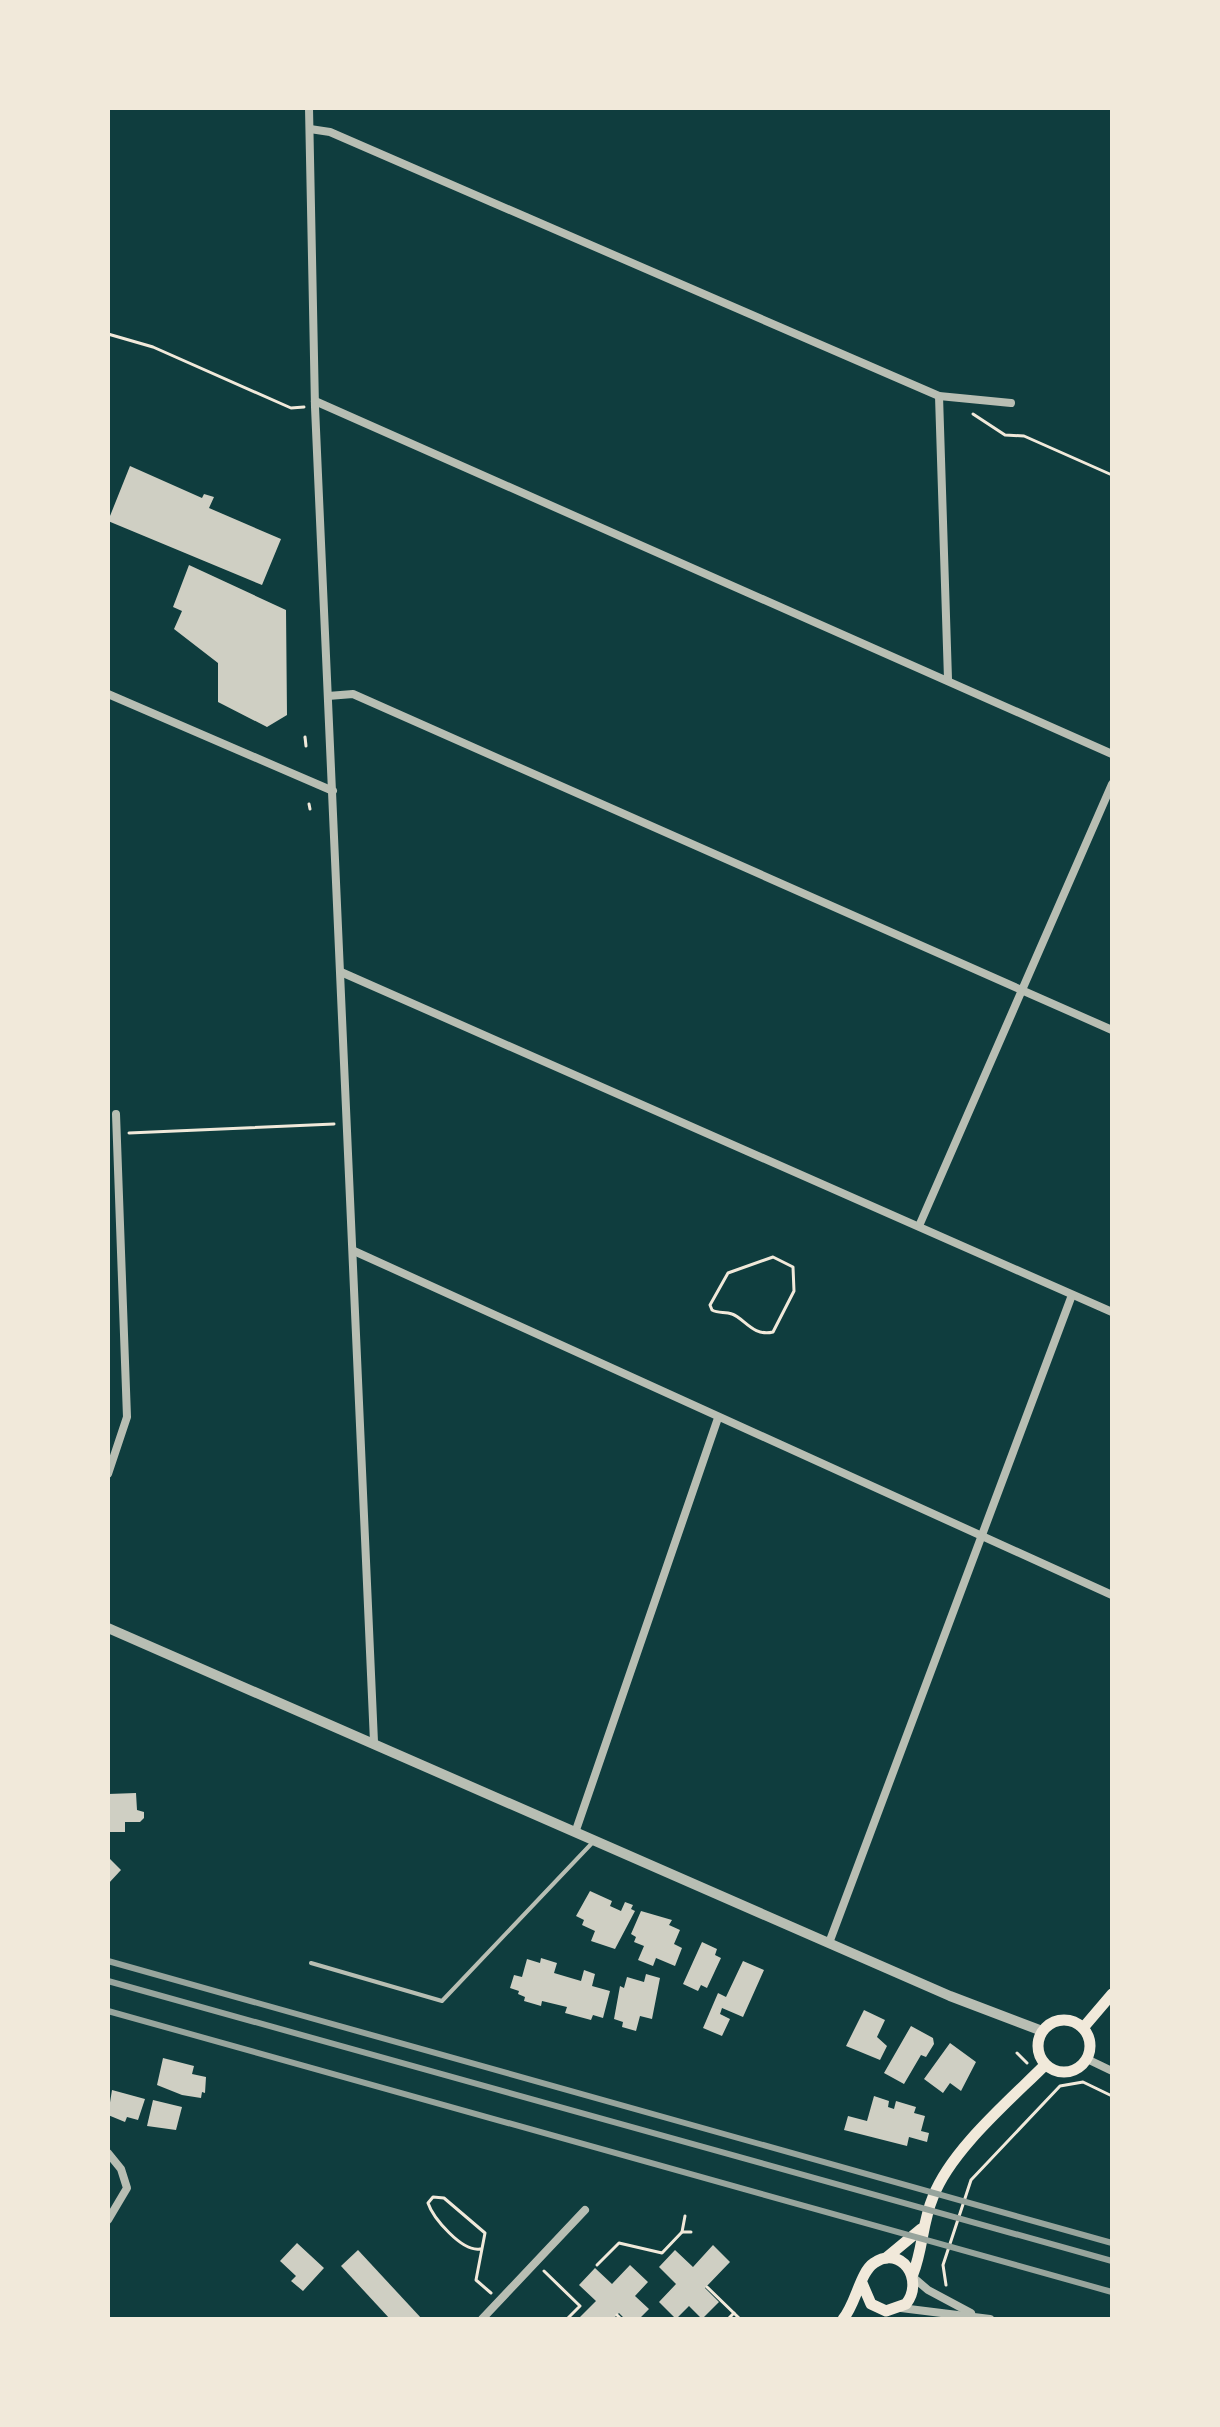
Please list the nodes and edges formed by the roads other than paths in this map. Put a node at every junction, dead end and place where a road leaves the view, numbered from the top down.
1 (309, 108) edge
2 (310, 129) junction
3 (939, 396) junction
4 (1011, 403) dead end
5 (315, 404) junction
6 (948, 679) junction
7 (108, 694) edge
8 (328, 696) junction
9 (1112, 754) edge
10 (1112, 784) edge
11 (333, 791) junction
12 (341, 972) junction
13 (1021, 989) junction
14 (1112, 1030) edge
15 (116, 1114) dead end
16 (919, 1226) junction
17 (354, 1251) junction
18 (1072, 1295) junction
19 (1112, 1312) edge
20 (718, 1418) junction
21 (108, 1474) edge
22 (982, 1536) junction
23 (1112, 1595) edge
24 (108, 1628) edge
25 (374, 1742) junction
26 (576, 1830) junction
27 (596, 1840) junction
28 (829, 1943) junction
29 (311, 1963) dead end
30 (1112, 1994) edge
31 (1083, 2028) junction
32 (1042, 2031) junction
33 (1087, 2059) junction
34 (1045, 2065) junction
35 (1112, 2071) edge
36 (108, 2153) edge
37 (585, 2210) dead end
38 (108, 2220) edge
39 (921, 2229) junction
40 (886, 2258) junction
41 (913, 2276) junction
42 (862, 2283) junction
43 (899, 2308) junction
44 (974, 2315) junction
45 (482, 2319) edge
46 (843, 2319) edge
47 (878, 2319) edge
48 (990, 2319) edge

1 - 2 street
2 - 3 street
2 - 5 street
3 - 4 street
3 - 6 street
5 - 6 street
5 - 8 street
6 - 9 street
7 - 11 street
8 - 11 street
8 - 13 street
10 - 13 street
11 - 12 street
12 - 16 street
12 - 17 street
13 - 14 street
13 - 16 street
15 - 21 street
16 - 18 street
17 - 20 street
17 - 25 street
18 - 19 street
18 - 22 street
20 - 22 street
20 - 26 street
22 - 23 street
22 - 28 street
24 - 25 street
25 - 26 street
26 - 27 street
27 - 28 street
27 - 29 lane
28 - 32 street
30 - 31 main road
31 - 32 main road
31 - 33 main road
32 - 34 main road
33 - 34 main road
33 - 35 street
34 - 39 main road
36 - 38 street
37 - 45 street
39 - 40 main road
39 - 41 main road
40 - 41 main road
40 - 42 main road
41 - 43 main road
41 - 44 street
42 - 43 main road
42 - 46 main road
43 - 44 street
43 - 47 main road
44 - 48 street

